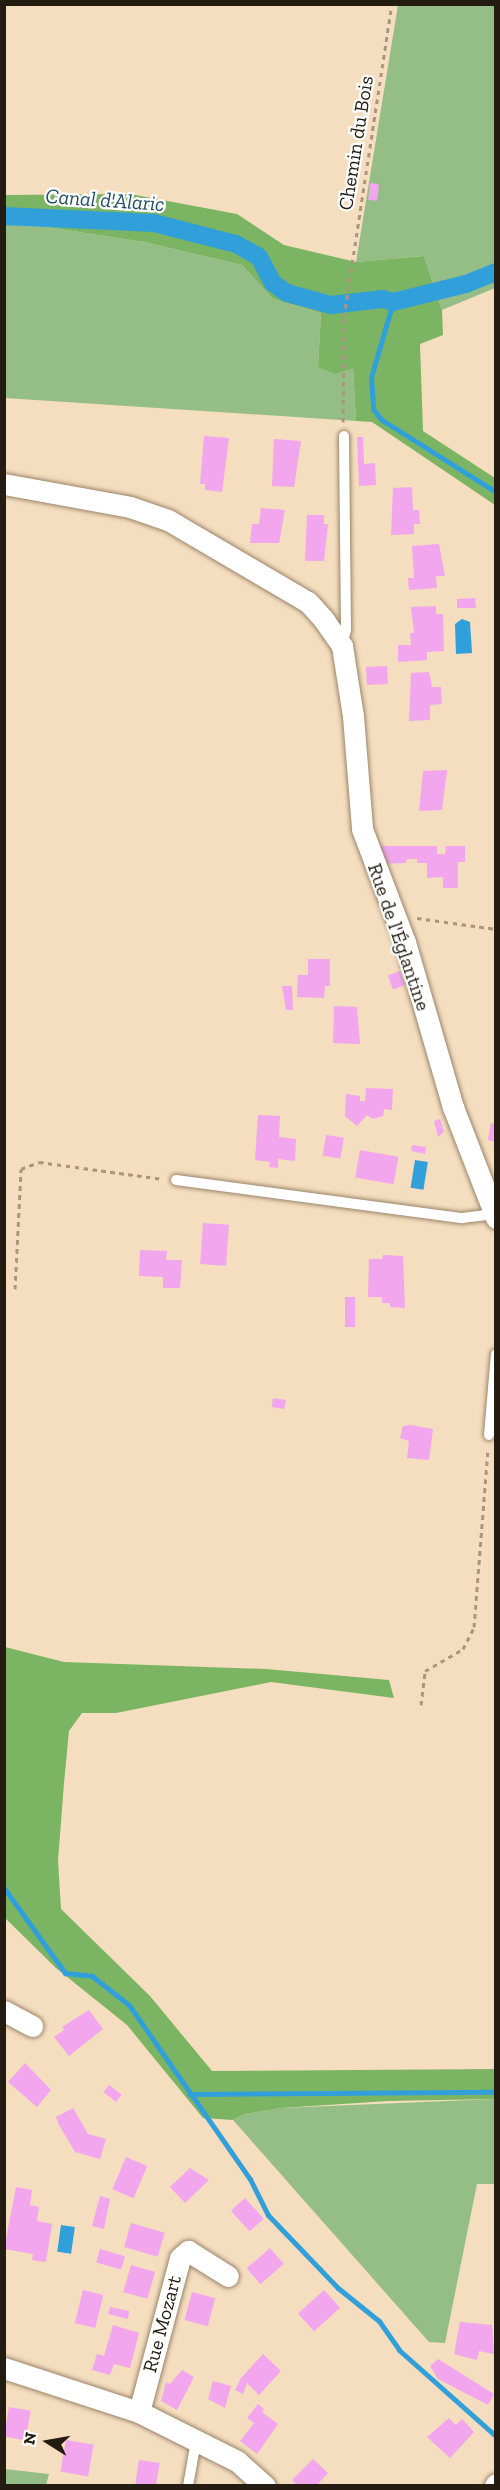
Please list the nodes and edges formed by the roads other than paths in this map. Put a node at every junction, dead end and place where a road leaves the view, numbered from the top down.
1 (344, 436) road end
2 (4, 484) edge
3 (342, 646) junction
4 (176, 1180) road end
5 (494, 1216) edge
6 (495, 1354) edge
7 (489, 1435) road end
8 (4, 2011) edge
9 (32, 2026) dead end
10 (228, 2276) dead end
11 (4, 2368) edge
12 (139, 2412) junction
13 (196, 2441) junction
14 (188, 2486) edge
15 (265, 2486) edge

1 - 3 lane, Rue de l'Églantine
2 - 3 street, Rue de l'Églantine
3 - 5 street, Rue de l'Églantine
4 - 5 lane
6 - 7 lane
8 - 9 street
10 - 12 street, Rue Mozart
11 - 12 street
12 - 13 street
13 - 14 lane
13 - 15 street

